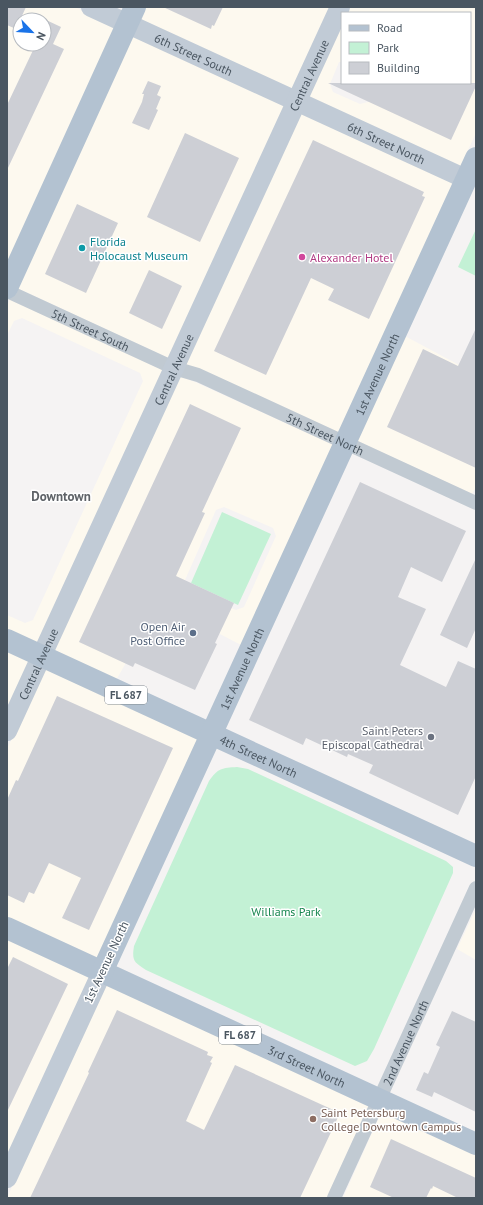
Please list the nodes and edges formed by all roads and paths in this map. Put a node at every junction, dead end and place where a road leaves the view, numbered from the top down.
1 (91, 7) edge
2 (340, 7) edge
3 (131, 15) edge
4 (296, 101) junction
5 (476, 158) edge
6 (471, 182) edge
7 (7, 289) edge
8 (174, 368) junction
9 (345, 443) junction
10 (476, 503) edge
11 (7, 640) edge
12 (42, 656) junction
13 (7, 731) edge
14 (211, 734) junction
15 (476, 856) edge
16 (476, 888) edge
17 (7, 928) edge
18 (102, 972) junction
19 (379, 1099) junction
20 (476, 1144) edge
21 (7, 1178) edge
22 (334, 1198) edge

1 - 3 street, 6th Street South
2 - 4 street, Central Avenue
3 - 4 street, 6th Street South
3 - 7 main road
4 - 6 street, 6th Street North
4 - 8 street, Central Avenue
5 - 6 main road, 1st Avenue North
6 - 9 main road, 1st Avenue North
7 - 8 street, 5th Street South
8 - 9 street, 5th Street North
8 - 12 street, Central Avenue
9 - 10 street, 5th Street North
9 - 14 main road, 1st Avenue North
11 - 12 main road, FL 687
12 - 13 street, Central Avenue
12 - 14 main road, 4th Street North / FL 687
14 - 15 main road, 4th Street North / FL 687
14 - 18 main road, 1st Avenue North
16 - 19 street, 2nd Avenue North
17 - 18 main road, 3rd Street North / FL 687
18 - 19 main road, 3rd Street North / FL 687
18 - 21 street, 1st Avenue North
19 - 20 main road, 3rd Street North / FL 687
19 - 22 street, 2nd Avenue North

